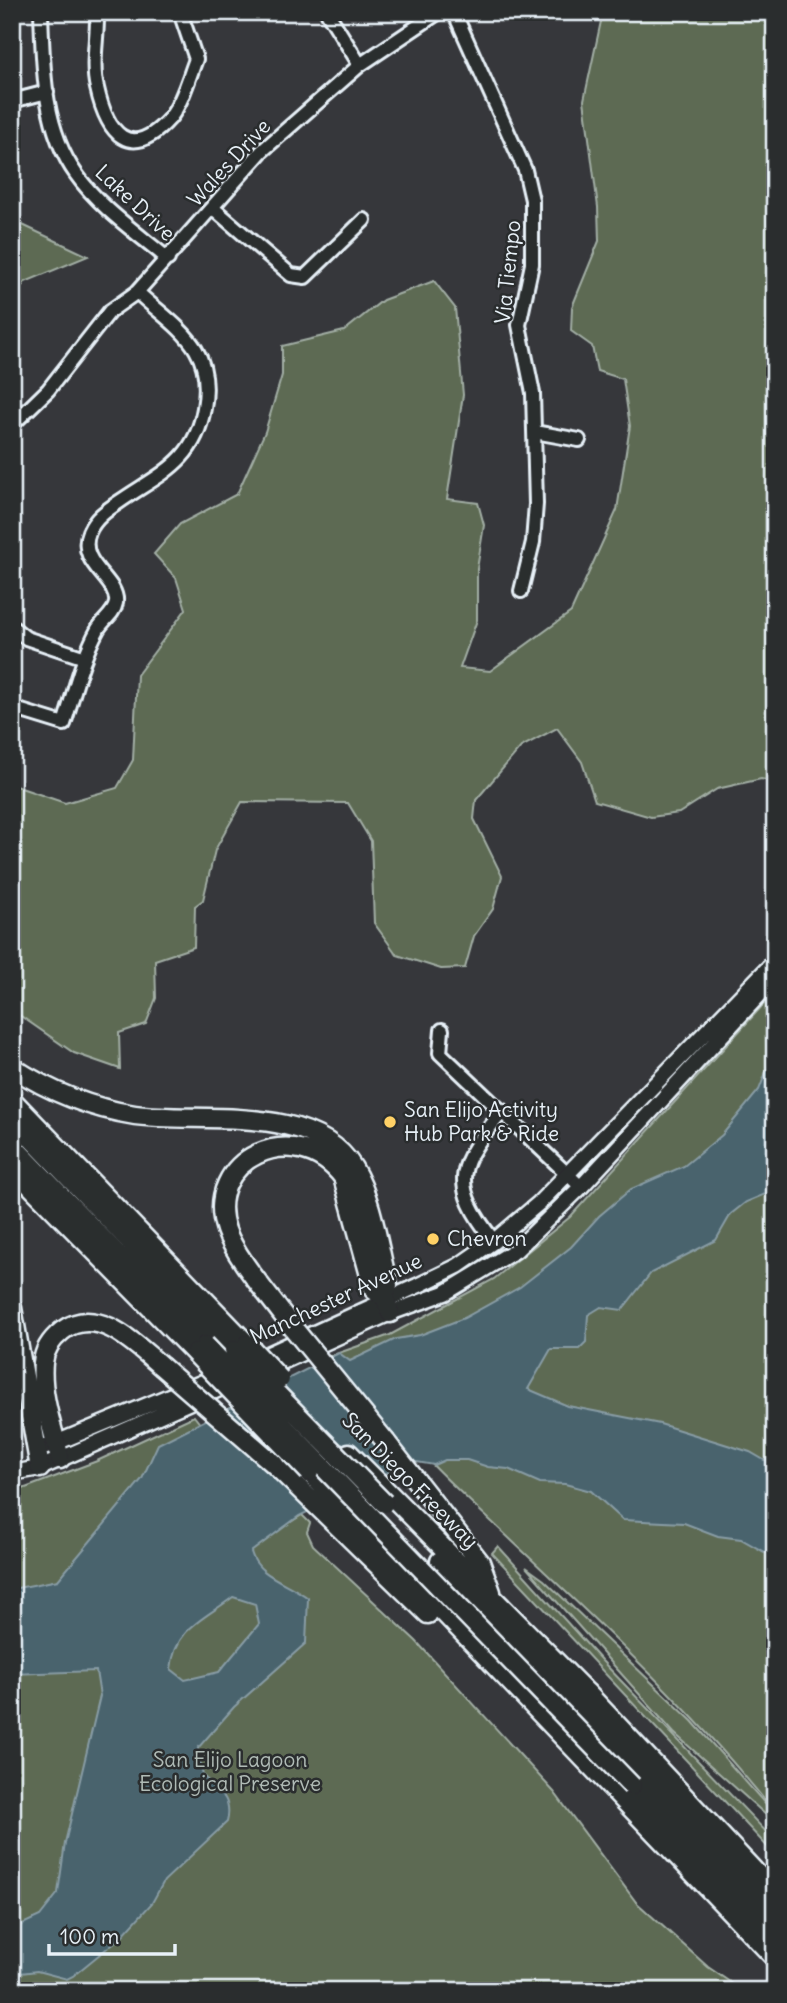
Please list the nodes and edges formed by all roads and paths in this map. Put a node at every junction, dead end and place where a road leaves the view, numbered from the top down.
1 (41, 12) edge
2 (97, 12) edge
3 (180, 12) edge
4 (327, 12) edge
5 (439, 12) edge
6 (454, 12) edge
7 (360, 65) junction
8 (47, 92) junction
9 (12, 101) edge
10 (213, 208) junction
11 (363, 220) dead end
12 (167, 259) junction
13 (137, 292) junction
14 (12, 425) edge
15 (535, 432) junction
16 (579, 440) dead end
17 (521, 591) dead end
18 (12, 627) edge
19 (85, 658) junction
20 (12, 708) edge
21 (775, 961) edge
22 (775, 978) edge
23 (442, 1030) dead end
24 (12, 1067) edge
25 (12, 1100) edge
26 (503, 1111) junction
27 (12, 1118) edge
28 (12, 1145) edge
29 (12, 1167) edge
30 (566, 1172) junction
31 (581, 1187) junction
32 (494, 1241) junction
33 (388, 1306) junction
34 (12, 1308) edge
35 (240, 1347) junction
36 (200, 1349) junction
37 (59, 1451) junction
38 (34, 1463) junction
39 (12, 1474) edge
40 (389, 1500) junction
41 (494, 1598) junction
42 (625, 1791) junction
43 (775, 1893) edge
44 (775, 1913) edge
45 (775, 1937) edge
46 (775, 1958) edge

1 - 8 street, Lake Drive
2 - 3 street
4 - 7 street
5 - 7 street, Wales Drive
6 - 15 street, Via Tiempo
7 - 10 street, Wales Drive
8 - 9 street
8 - 12 street, Lake Drive
10 - 11 street
10 - 12 street, Wales Drive
12 - 13 street, Wales Drive
13 - 14 street, Wales Drive
13 - 19 street
15 - 16 street
15 - 17 street, Via Tiempo
18 - 19 street
19 - 20 street
21 - 30 main road, Manchester Avenue
22 - 31 main road, Manchester Avenue
23 - 26 street
24 - 33 highway
25 - 35 highway, San Diego Freeway
26 - 30 street
26 - 32 street
27 - 35 highway
28 - 36 highway
29 - 36 highway
30 - 31 street
30 - 32 main road, Manchester Avenue
31 - 33 main road, Manchester Avenue
32 - 33 main road, Manchester Avenue
33 - 37 main road, Manchester Avenue
33 - 41 highway, bridge
34 - 38 highway
35 - 40 highway, San Diego Freeway, bridge
36 - 42 highway, bridge
37 - 38 main road, Manchester Avenue
37 - 42 highway, bridge
38 - 39 main road, Manchester Avenue
40 - 41 highway, San Diego Freeway
40 - 44 highway
41 - 43 highway, San Diego Freeway
42 - 45 highway
42 - 46 highway

